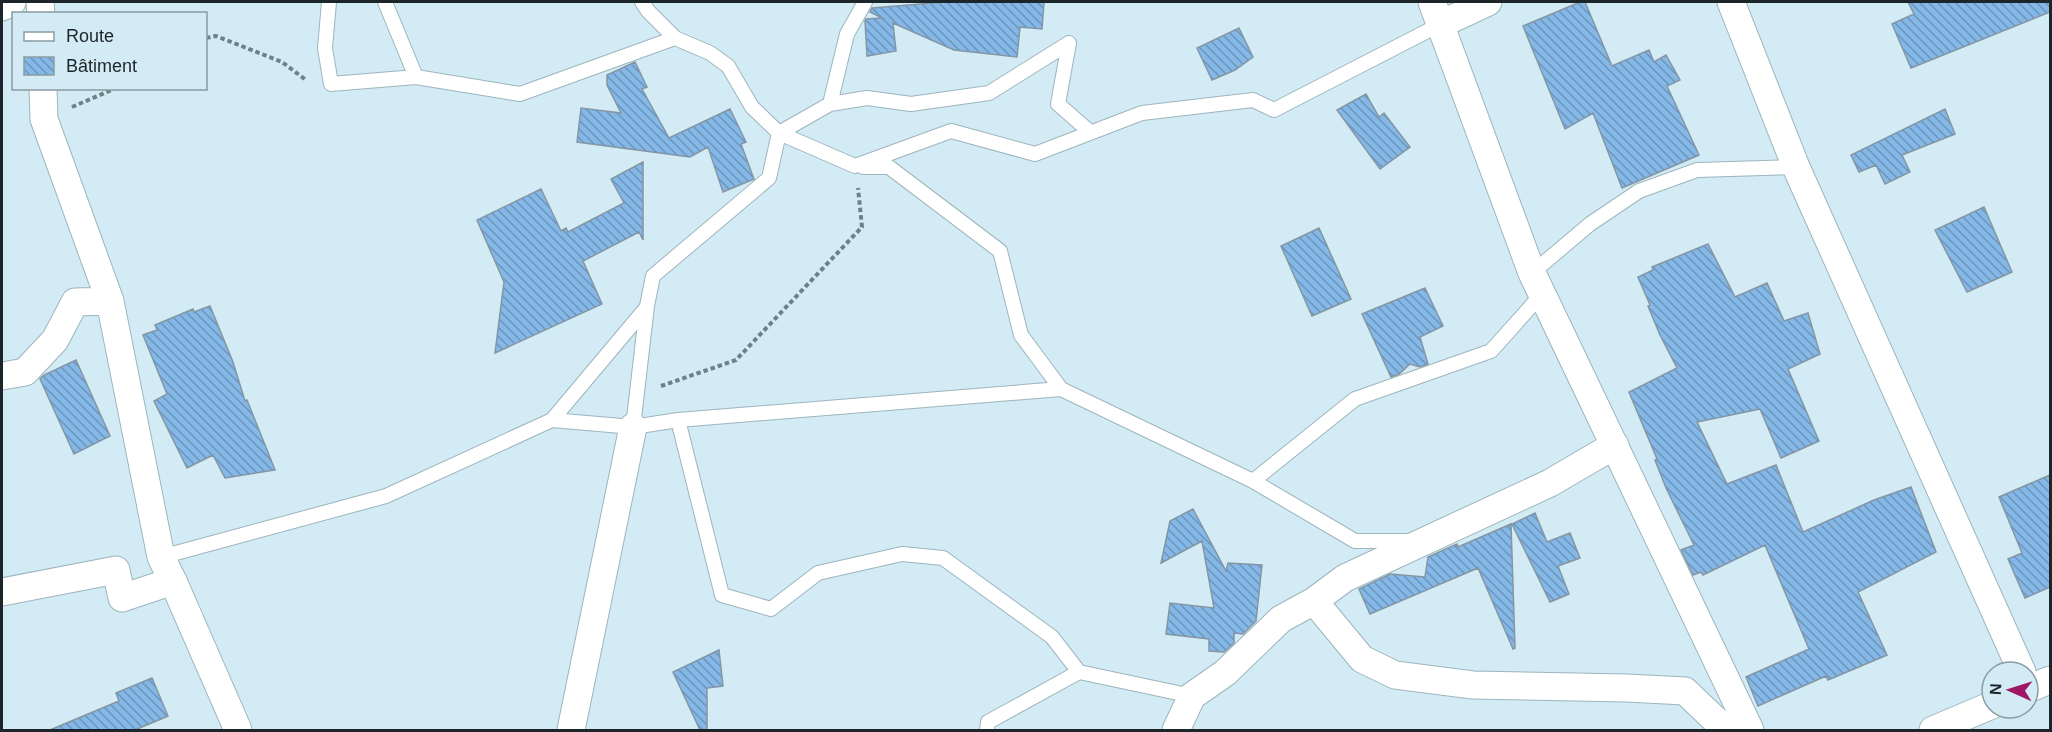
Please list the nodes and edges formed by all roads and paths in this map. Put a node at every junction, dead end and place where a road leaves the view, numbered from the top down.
1 (12, 2) edge
2 (329, 2) edge
3 (385, 2) edge
4 (642, 2) edge
5 (865, 2) edge
6 (1488, 2) edge
7 (1731, 2) edge
8 (2, 7) edge
9 (1436, 13) edge
10 (207, 38) edge
11 (675, 38) junction
12 (416, 77) junction
13 (331, 84) junction
14 (43, 90) edge
15 (111, 90) edge
16 (830, 104) junction
17 (44, 119) junction
18 (1090, 132) junction
19 (779, 133) junction
20 (855, 166) junction
21 (1796, 167) junction
22 (1537, 284) junction
23 (110, 301) junction
24 (647, 306) junction
25 (2, 376) edge
26 (1061, 389) junction
27 (636, 395) junction
28 (552, 420) junction
29 (678, 420) junction
30 (633, 427) junction
31 (1615, 445) junction
32 (1253, 481) junction
33 (1429, 541) junction
34 (161, 557) junction
35 (173, 581) junction
36 (2, 592) edge
37 (1314, 600) junction
38 (2021, 660) edge
39 (1079, 672) junction
40 (1192, 696) junction
41 (1980, 710) edge
42 (238, 730) edge
43 (571, 730) edge
44 (987, 730) edge
45 (1176, 730) edge
46 (1726, 730) edge
47 (1750, 730) edge
48 (1933, 730) edge

1 - 8 street
2 - 13 lane
3 - 12 lane
4 - 11 lane
5 - 16 lane
6 - 9 street
7 - 21 street
9 - 18 lane
9 - 22 street
10 - 13 path
11 - 12 lane
11 - 19 lane
12 - 13 lane
14 - 17 street
15 - 17 path
16 - 18 lane
16 - 19 lane
17 - 23 street
18 - 20 lane
19 - 20 lane
19 - 24 lane
20 - 26 lane
20 - 27 path
21 - 22 lane
21 - 38 street
22 - 31 street
22 - 32 lane
23 - 25 street
23 - 34 street
24 - 27 lane
24 - 28 lane
26 - 29 lane
26 - 32 lane
27 - 30 lane
28 - 30 lane
28 - 34 lane
29 - 30 lane
29 - 39 lane
30 - 43 street
31 - 33 street
31 - 47 street
32 - 33 lane
33 - 37 street
34 - 35 street
35 - 36 street
35 - 42 street
37 - 40 street
37 - 46 street
39 - 40 lane
39 - 44 lane
40 - 45 street
41 - 48 street

